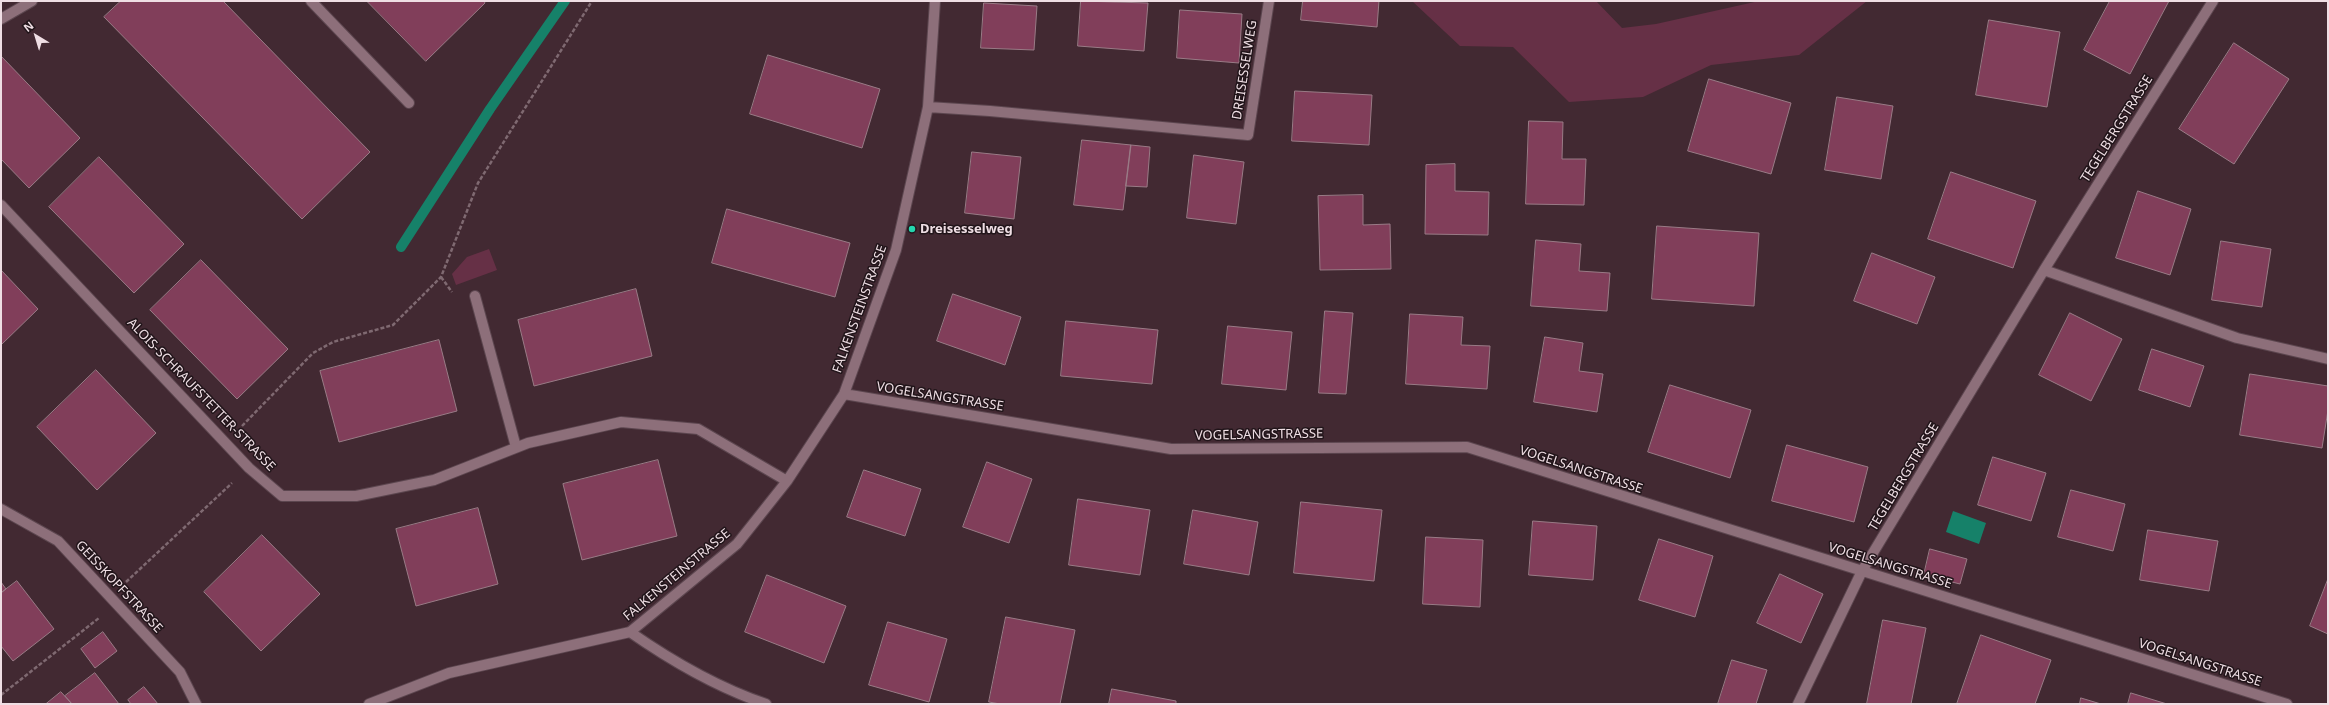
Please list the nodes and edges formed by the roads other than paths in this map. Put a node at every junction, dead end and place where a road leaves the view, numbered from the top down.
1 (32, 1) edge
2 (311, 1) edge
3 (935, 1) edge
4 (1269, 1) edge
5 (2213, 1) edge
6 (1, 19) edge
7 (409, 103) dead end
8 (928, 107) junction
9 (1, 205) edge
10 (2044, 270) junction
11 (475, 296) dead end
12 (2328, 359) edge
13 (844, 394) junction
14 (516, 447) junction
15 (787, 481) junction
16 (1, 509) edge
17 (1862, 571) junction
18 (630, 632) junction
19 (738, 700) edge
20 (196, 704) edge
21 (369, 704) edge
22 (766, 704) edge
23 (1798, 704) edge
24 (2287, 704) edge

1 - 6 street
2 - 7 street
3 - 8 street, FALKENSTEINSTRASSE
4 - 8 street, DREISESSELWEG
5 - 10 street, TEGELBERGSTRASSE
8 - 13 street, FALKENSTEINSTRASSE
9 - 14 street, ALOIS-SCHRAUFSTETTER-STRASSE
10 - 12 street
10 - 17 street, TEGELBERGSTRASSE
11 - 14 street
13 - 15 street, FALKENSTEINSTRASSE
13 - 17 street, VOGELSANGSTRASSE
14 - 15 street, ALOIS-SCHRAUFSTETTER-STRASSE
15 - 18 street, FALKENSTEINSTRASSE
16 - 20 street, GEISSKOPFSTRASSE
17 - 23 street, TEGELBERGSTRASSE
17 - 24 street, VOGELSANGSTRASSE
18 - 19 street
18 - 21 street, FALKENSTEINSTRASSE
19 - 22 street

